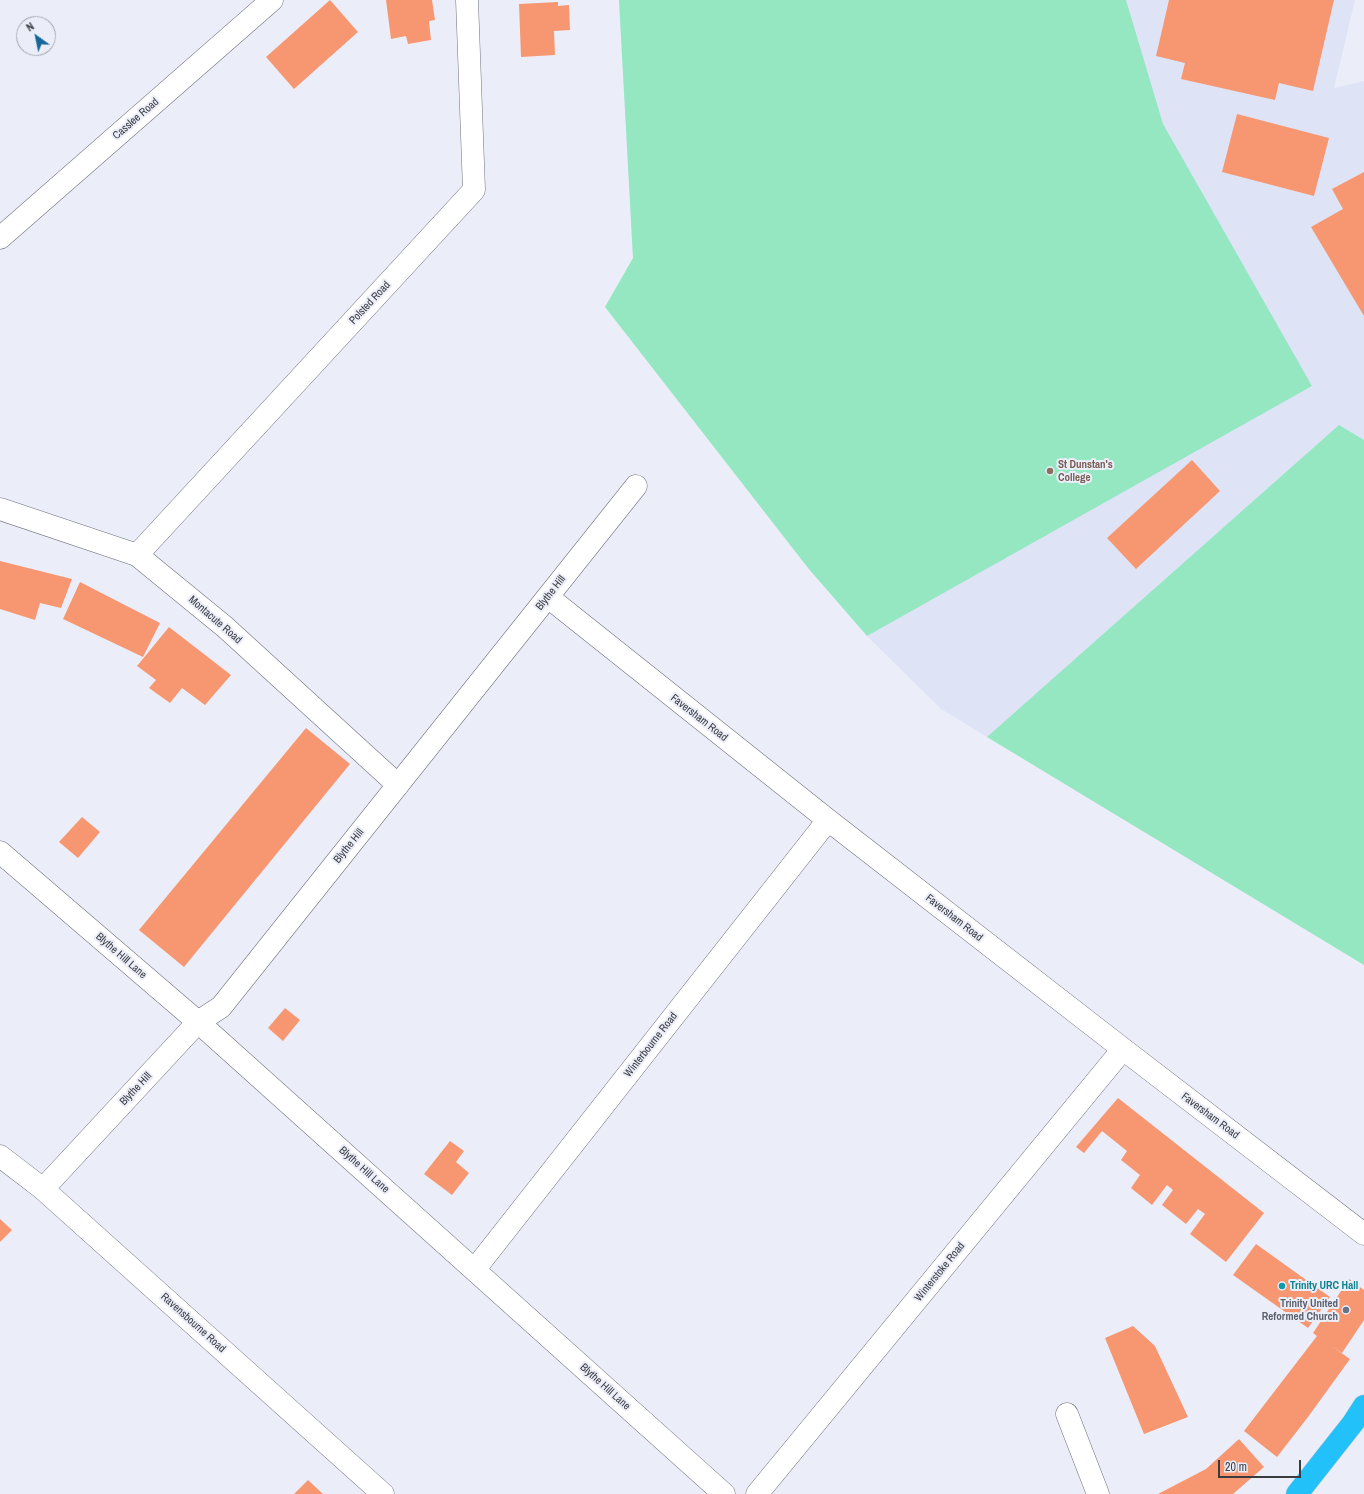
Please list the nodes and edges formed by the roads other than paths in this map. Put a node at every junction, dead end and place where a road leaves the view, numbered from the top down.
1 (272, 0) edge
2 (467, 0) edge
3 (0, 238) edge
4 (636, 486) dead end
5 (0, 509) edge
6 (137, 555) junction
7 (548, 597) junction
8 (398, 785) junction
9 (828, 820) junction
10 (0, 852) edge
11 (198, 1022) junction
12 (1122, 1049) junction
13 (0, 1156) edge
14 (43, 1189) junction
15 (1364, 1234) edge
16 (475, 1269) junction
17 (1364, 1406) edge
18 (1067, 1414) dead end
19 (383, 1494) edge
20 (724, 1494) edge
21 (757, 1494) edge
22 (1098, 1494) edge
23 (1297, 1494) edge

1 - 3 street, Casslee Road
2 - 6 street, Polsted Road
4 - 7 street, Blythe Hill
5 - 6 street, Montacute Road
6 - 8 street, Montacute Road
7 - 8 street, Blythe Hill
7 - 9 street, Faversham Road
8 - 11 street, Blythe Hill
9 - 12 street, Faversham Road
9 - 16 street, Winterbourne Road
10 - 11 street, Blythe Hill Lane
11 - 14 street, Blythe Hill
11 - 16 street, Blythe Hill Lane
12 - 15 street, Faversham Road
12 - 21 street, Winterstoke Road
13 - 14 street, Ravensbourne Road
14 - 19 street, Ravensbourne Road
16 - 20 street, Blythe Hill Lane
17 - 23 highway
18 - 22 street

